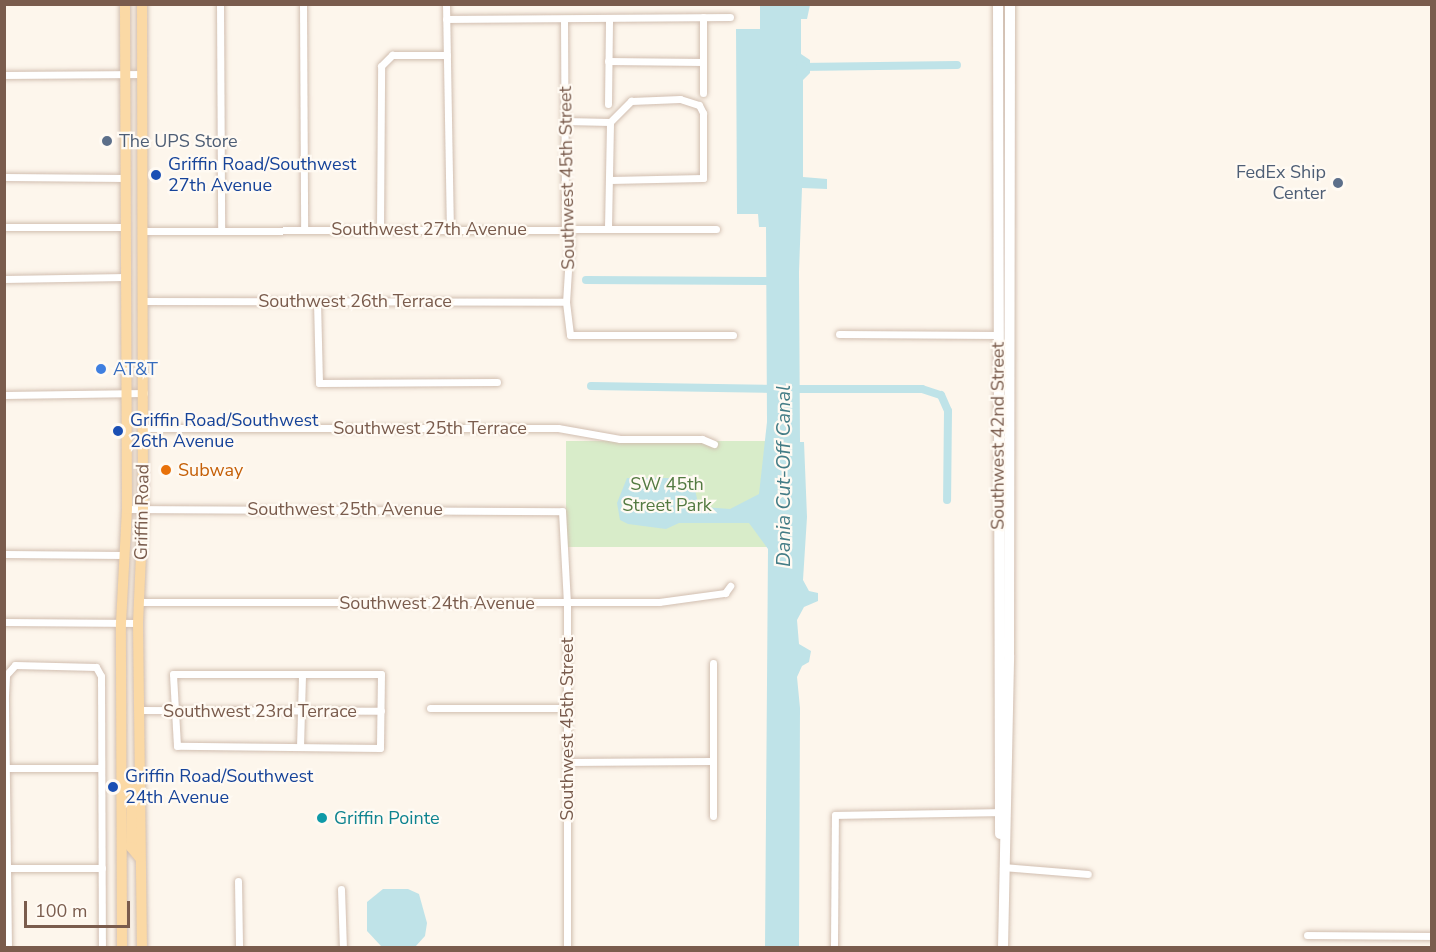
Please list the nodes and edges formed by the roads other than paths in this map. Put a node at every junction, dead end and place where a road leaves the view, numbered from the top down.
1 (125, 4) edge
2 (142, 4) edge
3 (220, 4) edge
4 (303, 4) edge
5 (446, 4) edge
6 (998, 4) edge
7 (1010, 4) edge
8 (703, 17) junction
9 (729, 17) dead end
10 (609, 18) junction
11 (446, 19) junction
12 (564, 19) junction
13 (447, 55) junction
14 (608, 62) junction
15 (703, 62) junction
16 (126, 74) junction
17 (142, 74) junction
18 (4, 75) edge
19 (703, 93) dead end
20 (608, 104) dead end
21 (565, 122) junction
22 (610, 122) junction
23 (4, 177) edge
24 (126, 178) junction
25 (610, 180) junction
26 (126, 202) junction
27 (4, 227) edge
28 (126, 227) junction
29 (565, 228) junction
30 (608, 228) junction
31 (304, 229) junction
32 (380, 229) junction
33 (716, 229) dead end
34 (221, 230) junction
35 (450, 230) junction
36 (143, 231) junction
37 (999, 253) junction
38 (143, 256) junction
39 (1009, 276) junction
40 (126, 277) junction
41 (4, 279) edge
42 (316, 301) junction
43 (143, 302) junction
44 (566, 302) junction
45 (839, 334) dead end
46 (733, 335) dead end
47 (999, 335) junction
48 (497, 382) dead end
49 (144, 393) junction
50 (4, 394) edge
51 (127, 394) junction
52 (143, 428) junction
53 (714, 444) dead end
54 (998, 505) junction
55 (127, 509) junction
56 (143, 509) junction
57 (562, 511) joint
58 (1009, 524) junction
59 (4, 554) edge
60 (125, 555) junction
61 (730, 586) dead end
62 (138, 602) junction
63 (567, 603) junction
64 (4, 622) edge
65 (121, 623) junction
66 (138, 623) junction
67 (713, 663) dead end
68 (302, 674) junction
69 (5, 695) edge
70 (121, 708) junction
71 (430, 708) dead end
72 (567, 708) junction
73 (175, 710) junction
74 (138, 711) junction
75 (301, 711) junction
76 (381, 711) junction
77 (300, 747) junction
78 (711, 761) junction
79 (567, 762) junction
80 (6, 768) junction
81 (101, 768) junction
82 (138, 772) junction
83 (123, 777) junction
84 (6, 791) edge
85 (1003, 812) junction
86 (713, 816) dead end
87 (139, 857) junction
88 (1003, 867) junction
89 (8, 868) junction
90 (102, 868) junction
91 (1088, 874) dead end
92 (238, 881) dead end
93 (6, 886) edge
94 (341, 889) dead end
95 (1307, 935) dead end
96 (1431, 936) edge
97 (9, 948) edge
98 (102, 948) edge
99 (122, 948) edge
100 (142, 948) edge
101 (239, 948) edge
102 (343, 948) edge
103 (567, 948) edge
104 (834, 948) edge
105 (1003, 948) edge

1 - 16 main road, Griffin Road
2 - 17 main road, Griffin Road
3 - 34 street
4 - 31 street
5 - 11 street
6 - 37 street, Southwest 42nd Street
7 - 39 street, Southwest 42nd Street
8 - 9 street
8 - 10 street
8 - 15 street
10 - 12 street
10 - 14 street
11 - 12 street
11 - 13 street
12 - 21 street, Southwest 45th Street
13 - 32 street
13 - 35 street
14 - 15 street
14 - 20 street
15 - 19 street
16 - 17 street
16 - 18 street
16 - 24 main road, Griffin Road
17 - 36 main road, Griffin Road
21 - 22 street
21 - 29 street, Southwest 45th Street
22 - 25 street
22 - 25 street
23 - 24 street
24 - 26 main road, Griffin Road
25 - 30 street
26 - 28 main road, Griffin Road
26 - 36 main road
27 - 28 street
28 - 38 main road
28 - 40 main road, Griffin Road
29 - 30 street, Southwest 27th Avenue
29 - 35 street, Southwest 27th Avenue
29 - 44 street, Southwest 45th Street
30 - 33 street, Southwest 27th Avenue
31 - 32 street, Southwest 27th Avenue
31 - 34 street, Southwest 27th Avenue
32 - 35 street, Southwest 27th Avenue
34 - 36 street, Southwest 27th Avenue
36 - 38 main road, Griffin Road
37 - 39 street
37 - 47 street, Southwest 42nd Street
38 - 43 main road, Griffin Road
39 - 58 street, Southwest 42nd Street
40 - 41 street
40 - 51 main road, Griffin Road
42 - 43 street, Southwest 26th Terrace
42 - 44 street, Southwest 26th Terrace
42 - 48 street
43 - 49 main road, Griffin Road
44 - 46 street, Southwest 45th Street
45 - 47 street
47 - 54 street, Southwest 42nd Street
49 - 51 street
49 - 52 main road, Griffin Road
50 - 51 street
51 - 55 main road, Griffin Road
52 - 53 street, Southwest 25th Terrace
52 - 56 main road, Griffin Road
54 - 58 street
54 - 85 street, Southwest 42nd Street
55 - 56 street, Southwest 25th Avenue
55 - 60 main road, Griffin Road
56 - 57 street, Southwest 25th Avenue
56 - 62 main road, Griffin Road
57 - 63 street, Southwest 45th Street
58 - 85 street, Southwest 42nd Street
59 - 60 street
60 - 65 main road, Griffin Road
61 - 63 street, Southwest 24th Avenue
62 - 63 street, Southwest 24th Avenue
62 - 66 main road, Griffin Road
63 - 72 street, Southwest 45th Street
64 - 65 street
65 - 66 street
65 - 70 main road, Griffin Road
66 - 74 main road, Griffin Road
67 - 78 street
68 - 73 street, Southwest 23rd Terrace
68 - 75 street
68 - 76 street, Southwest 23rd Terrace
69 - 80 street
69 - 81 street
70 - 82 main road
70 - 83 main road, Griffin Road
71 - 72 street
72 - 79 street, Southwest 45th Street
73 - 74 street, Southwest 23rd Terrace
73 - 75 street, Southwest 23rd Terrace
73 - 77 street, Southwest 23rd Terrace
74 - 82 main road, Griffin Road
75 - 76 street, Southwest 23rd Terrace
75 - 77 street
76 - 77 street, Southwest 23rd Terrace
78 - 79 street
78 - 86 street
79 - 103 street, Southwest 45th Street
80 - 81 street
80 - 84 street
81 - 90 street
82 - 87 main road, Griffin Road
83 - 87 main road
83 - 99 main road, Griffin Road
84 - 89 street
85 - 88 street, Southwest 42nd Street
85 - 104 street
87 - 100 main road, Griffin Road
88 - 91 street
88 - 105 street, Southwest 42nd Street
89 - 90 street
89 - 93 street
90 - 98 street
92 - 101 street
93 - 97 street
94 - 102 street
95 - 96 street

